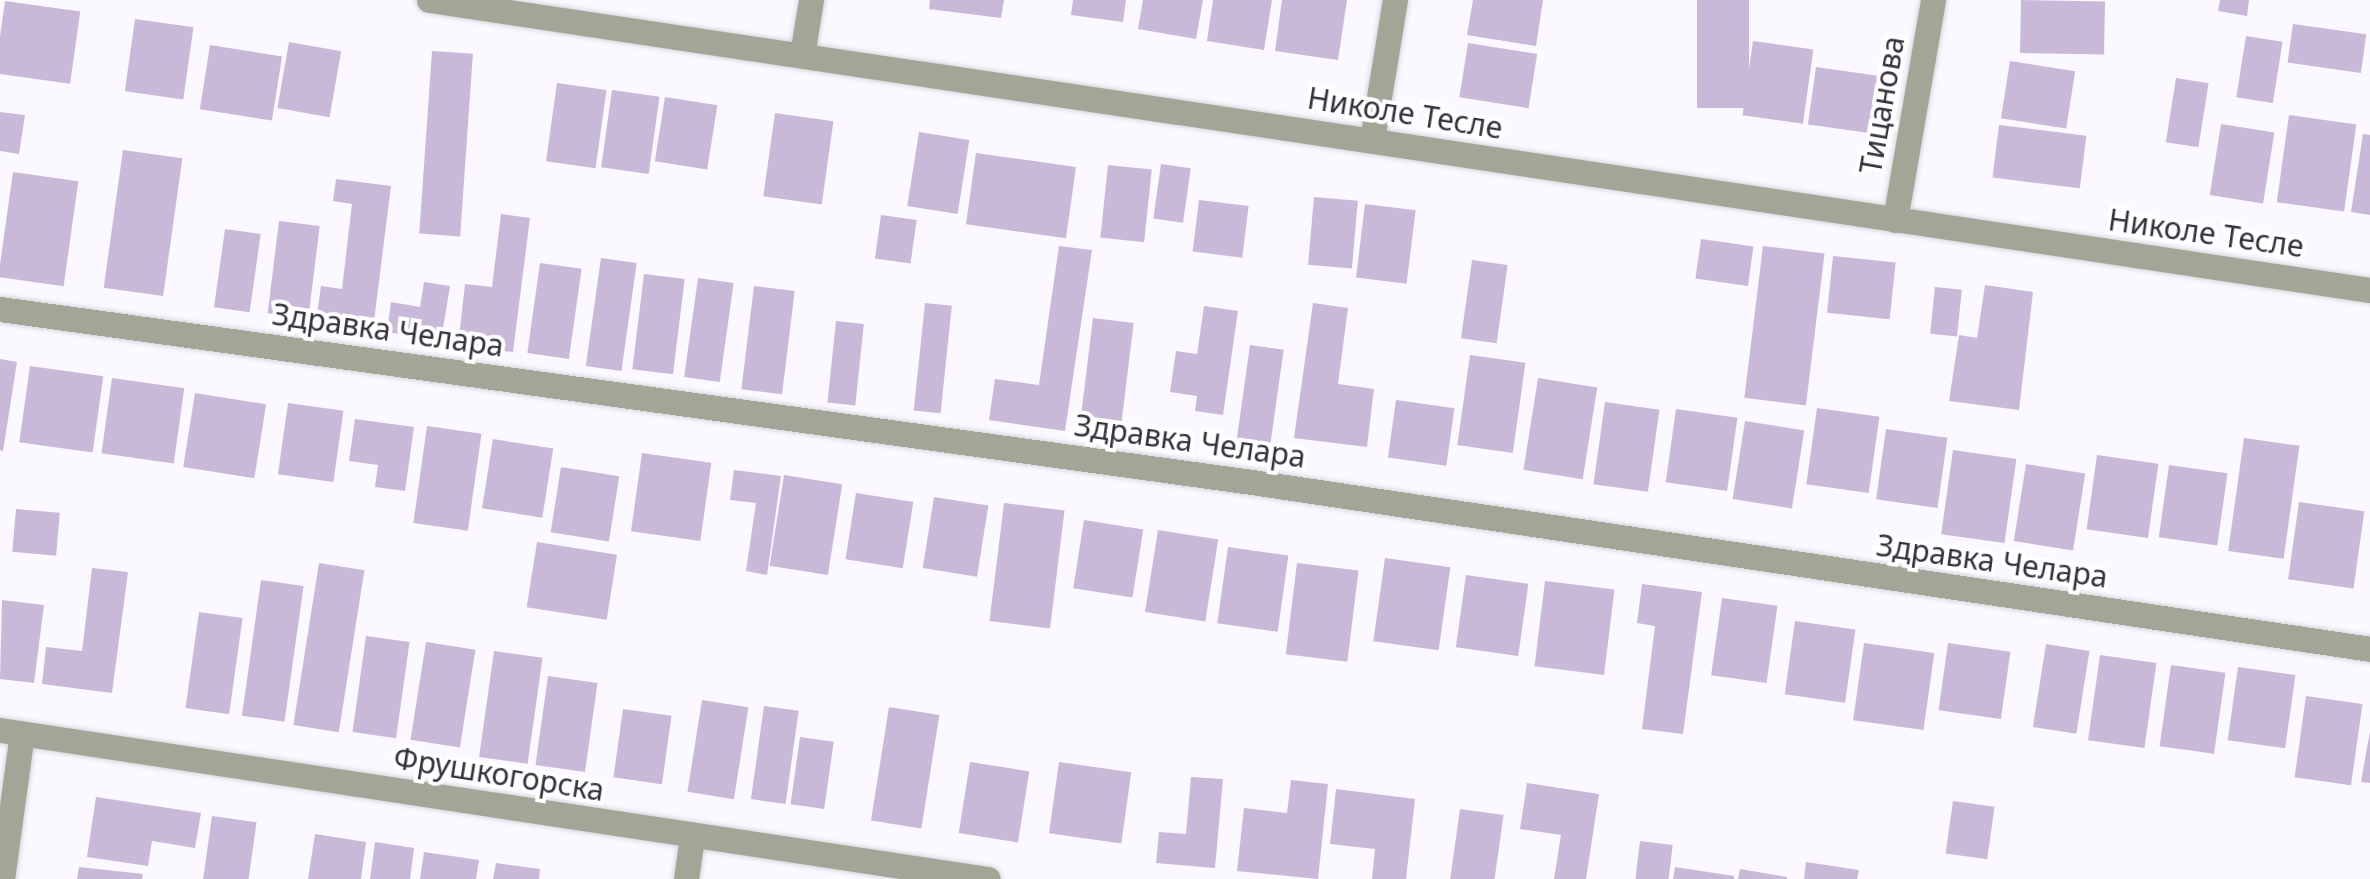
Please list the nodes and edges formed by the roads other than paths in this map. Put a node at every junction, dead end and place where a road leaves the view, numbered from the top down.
1 (430, 0) edge
2 (811, 0) edge
3 (1395, 0) edge
4 (1932, 0) edge
5 (802, 55) junction
6 (1372, 140) junction
7 (1895, 220) junction
8 (2370, 290) edge
9 (0, 309) edge
10 (2370, 649) edge
11 (11, 732) edge
12 (692, 837) junction
13 (2, 879) edge
14 (686, 879) edge
15 (988, 879) edge

1 - 5 street, Николе Тесле
2 - 5 street
3 - 6 street
4 - 7 street, Тицанова
5 - 6 street, Николе Тесле
6 - 7 street, Николе Тесле
7 - 8 street, Николе Тесле
9 - 10 street, Здравка Челара
11 - 12 street, Фрушкогорска
11 - 13 street
12 - 14 street
12 - 15 street, Фрушкогорска

